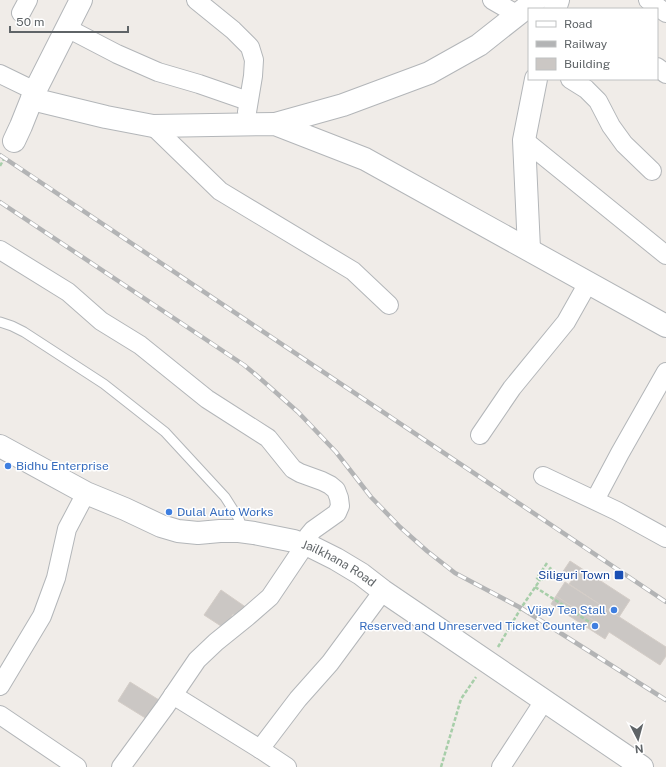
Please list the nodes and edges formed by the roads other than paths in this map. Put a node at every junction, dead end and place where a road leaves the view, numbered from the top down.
1 (80, 0) edge
2 (196, 0) edge
3 (492, 0) edge
4 (648, 0) edge
5 (554, 4) edge
6 (541, 8) edge
7 (528, 12) edge
8 (666, 13) edge
9 (518, 15) junction
10 (67, 28) junction
11 (658, 68) edge
12 (0, 74) edge
13 (666, 74) edge
14 (536, 80) edge
15 (572, 80) edge
16 (33, 95) junction
17 (248, 101) junction
18 (244, 124) junction
19 (275, 124) junction
20 (153, 126) junction
21 (524, 140) junction
22 (14, 141) dead end
23 (652, 171) dead end
24 (529, 249) junction
25 (0, 250) edge
26 (666, 255) edge
27 (588, 283) junction
28 (389, 305) dead end
29 (0, 322) edge
30 (666, 326) edge
31 (666, 372) edge
32 (480, 435) dead end
33 (0, 446) edge
34 (543, 476) dead end
35 (86, 492) junction
36 (595, 500) junction
37 (244, 532) junction
38 (666, 538) edge
39 (305, 545) junction
40 (383, 591) junction
41 (0, 686) edge
42 (173, 695) junction
43 (544, 701) junction
44 (0, 716) edge
45 (260, 749) junction
46 (76, 767) edge
47 (121, 767) edge
48 (287, 767) edge
49 (501, 767) edge
50 (642, 767) edge

1 - 10 street
2 - 17 street
3 - 9 street
4 - 8 street
5 - 6 street
7 - 9 street
9 - 19 street
10 - 16 street
10 - 17 street
11 - 13 street
12 - 16 street
14 - 21 street
15 - 23 street
16 - 20 street
16 - 22 street
17 - 18 street
18 - 19 street
18 - 20 street
19 - 24 street
20 - 28 street
21 - 24 street
21 - 26 street
24 - 27 street
25 - 39 street
27 - 30 street
27 - 32 street
29 - 37 lane
31 - 36 street
33 - 35 street, Jailkhana Road
34 - 36 street
35 - 37 street, Jailkhana Road
35 - 41 street
36 - 38 street
37 - 39 street, Jailkhana Road
39 - 40 street, Jailkhana Road
39 - 42 street
40 - 43 street, Jailkhana Road
40 - 45 street
42 - 45 street
42 - 47 street
43 - 49 street
43 - 50 street, Jailkhana Road
44 - 46 street
45 - 48 street

